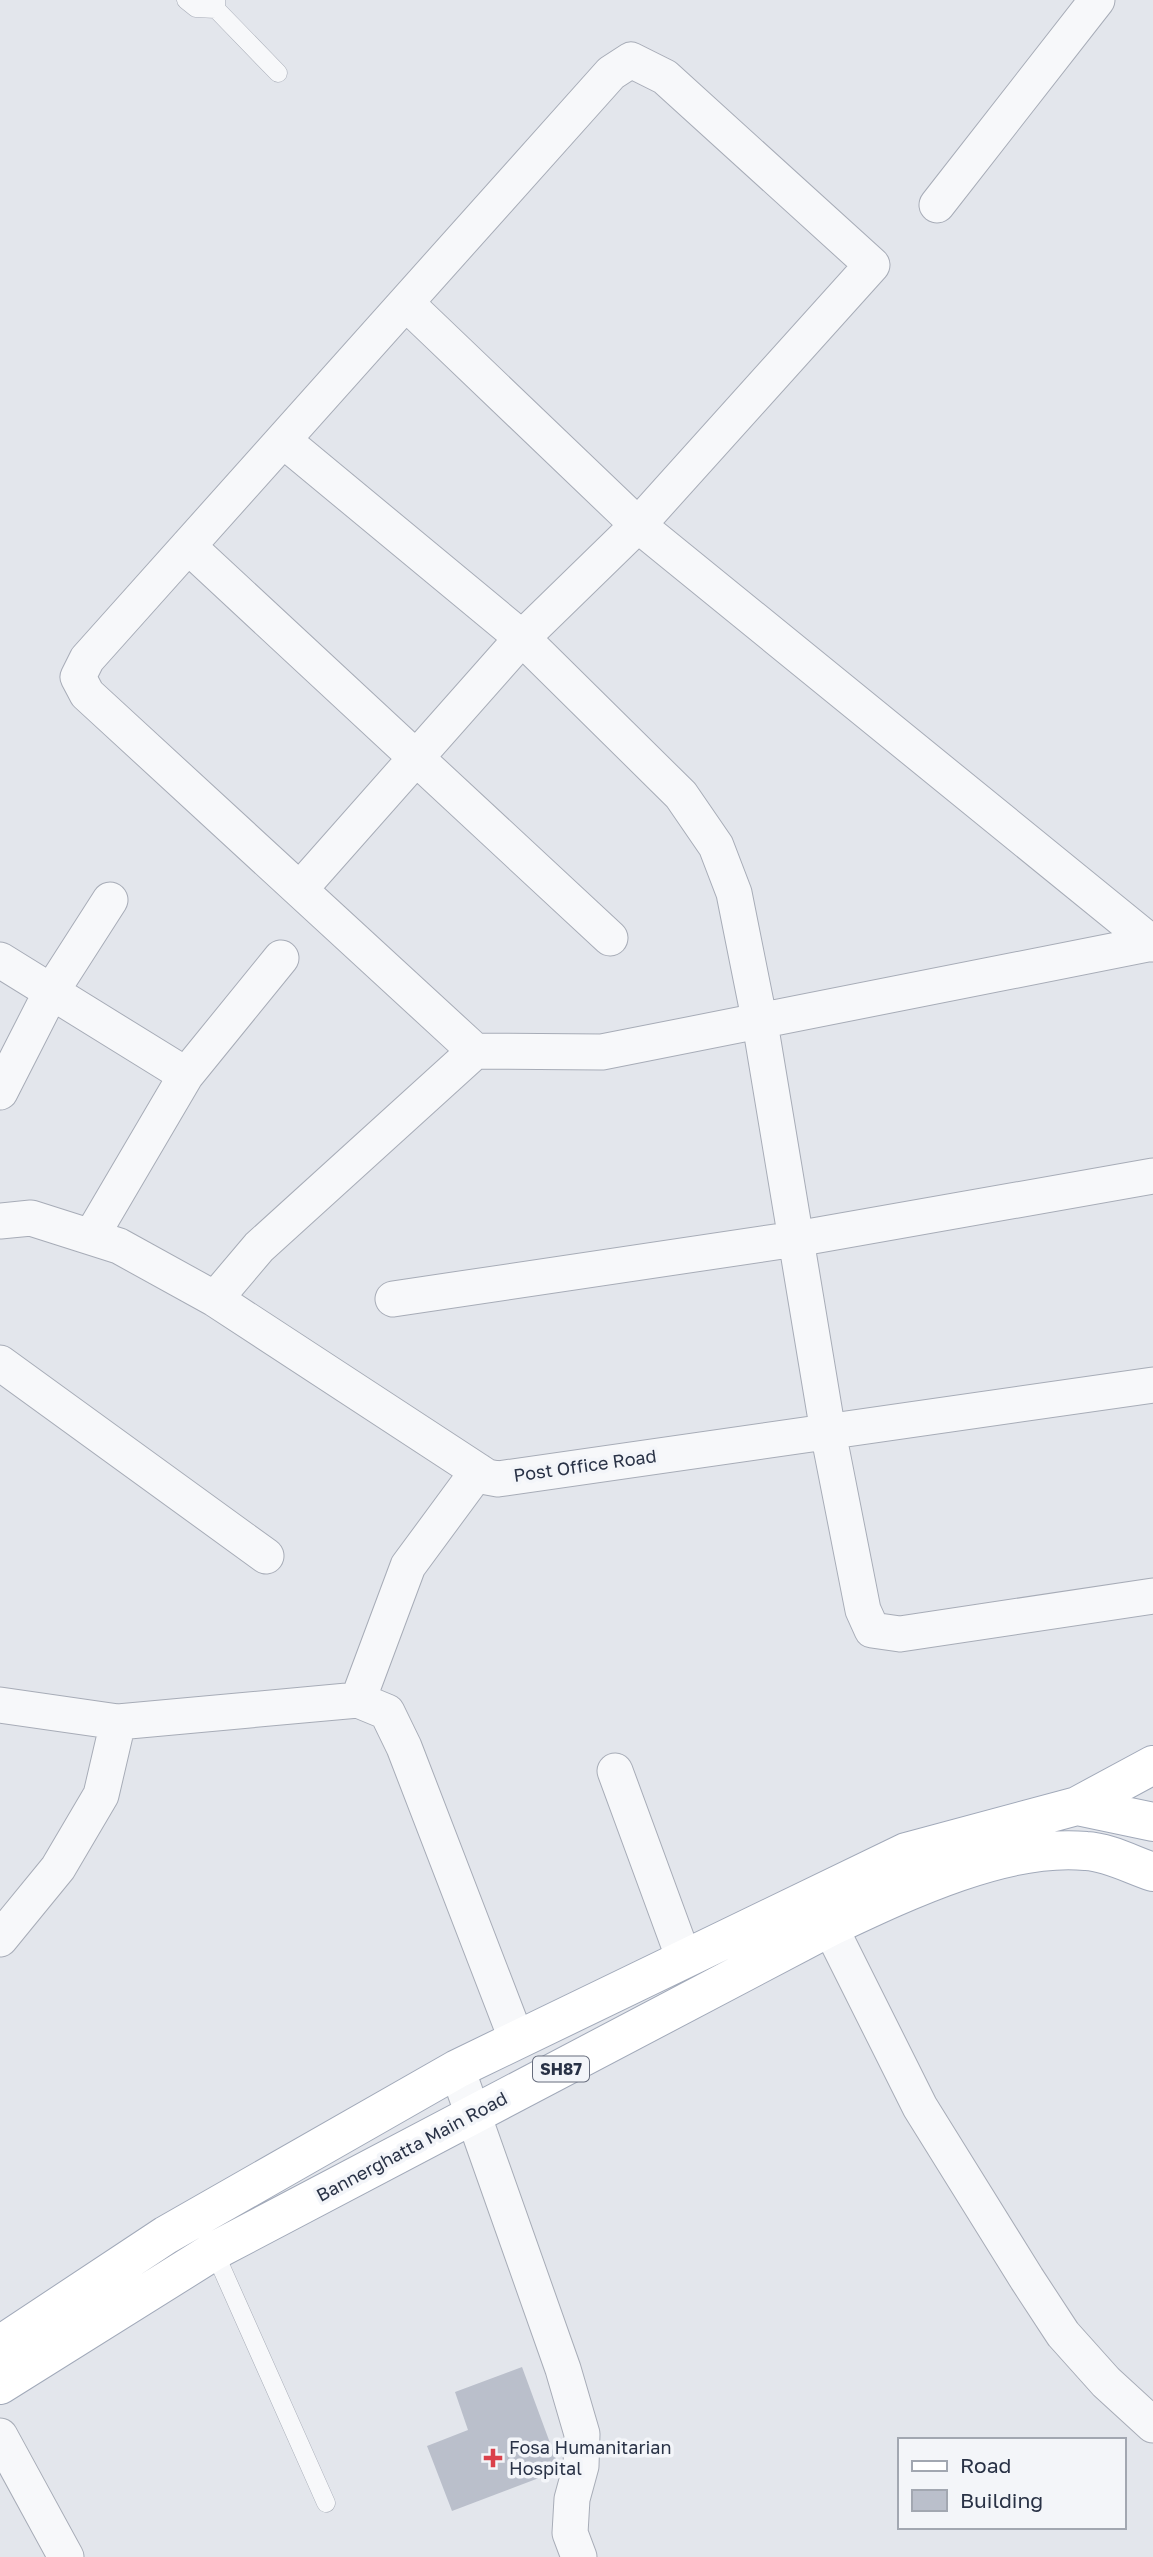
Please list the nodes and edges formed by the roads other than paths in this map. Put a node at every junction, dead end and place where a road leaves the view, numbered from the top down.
1 (186, 0) edge
2 (1097, 0) edge
3 (216, 4) edge
4 (278, 73) dead end
5 (937, 205) dead end
6 (407, 304) junction
7 (283, 440) junction
8 (638, 525) junction
9 (188, 546) junction
10 (522, 638) junction
11 (416, 758) junction
12 (300, 889) junction
13 (110, 900) dead end
14 (610, 938) dead end
15 (1153, 944) edge
16 (281, 958) dead end
17 (0, 960) edge
18 (51, 992) junction
19 (760, 1023) junction
20 (475, 1051) junction
21 (186, 1075) junction
22 (0, 1092) edge
23 (1153, 1176) edge
24 (0, 1221) edge
25 (92, 1235) junction
26 (796, 1238) junction
27 (215, 1299) junction
28 (393, 1299) dead end
29 (0, 1363) edge
30 (1153, 1385) edge
31 (828, 1432) junction
32 (478, 1471) junction
33 (266, 1556) dead end
34 (1153, 1596) edge
35 (359, 1700) junction
36 (0, 1705) edge
37 (118, 1722) junction
38 (1153, 1765) edge
39 (615, 1771) dead end
40 (1077, 1806) junction
41 (1153, 1822) edge
42 (1153, 1872) edge
43 (830, 1927) junction
44 (0, 1938) edge
45 (684, 1959) junction
46 (516, 2038) junction
47 (457, 2069) junction
48 (474, 2115) junction
49 (214, 2251) junction
50 (0, 2345) edge
51 (0, 2385) edge
52 (1153, 2424) edge
53 (0, 2436) edge
54 (326, 2503) dead end
55 (66, 2557) edge
56 (579, 2557) edge

1 - 3 lane
2 - 5 street
3 - 4 lane
6 - 7 street
6 - 8 street
6 - 8 street
7 - 9 street
7 - 10 street
8 - 10 street
8 - 15 street
9 - 11 street
9 - 12 street
10 - 11 street
10 - 19 street
11 - 12 street
11 - 14 street
12 - 20 street
13 - 18 street
15 - 19 street
16 - 21 street
17 - 18 street
18 - 21 street
18 - 22 street
19 - 20 street
19 - 26 street
20 - 27 street
21 - 25 street
23 - 26 street
24 - 25 street, Post Office Road
25 - 27 street, Post Office Road
26 - 28 street
26 - 31 street
27 - 32 street, Post Office Road
29 - 33 street
30 - 31 street, Post Office Road
31 - 32 street, Post Office Road
31 - 34 street
32 - 35 street
35 - 37 street
35 - 46 street
36 - 37 street
37 - 44 street
38 - 40 main road
39 - 45 street
40 - 41 main road, SH87
40 - 45 main road, SH87
42 - 43 main road, Bannerghatta Main Road / SH87
43 - 48 main road, Bannerghatta Main Road / SH87
43 - 52 street
45 - 46 main road, SH87
46 - 47 main road, SH87
47 - 48 street
47 - 50 main road, SH87
48 - 49 main road, Bannerghatta Main Road / SH87
48 - 56 street
49 - 51 main road, Bannerghatta Main Road / SH87
49 - 54 lane
53 - 55 street

